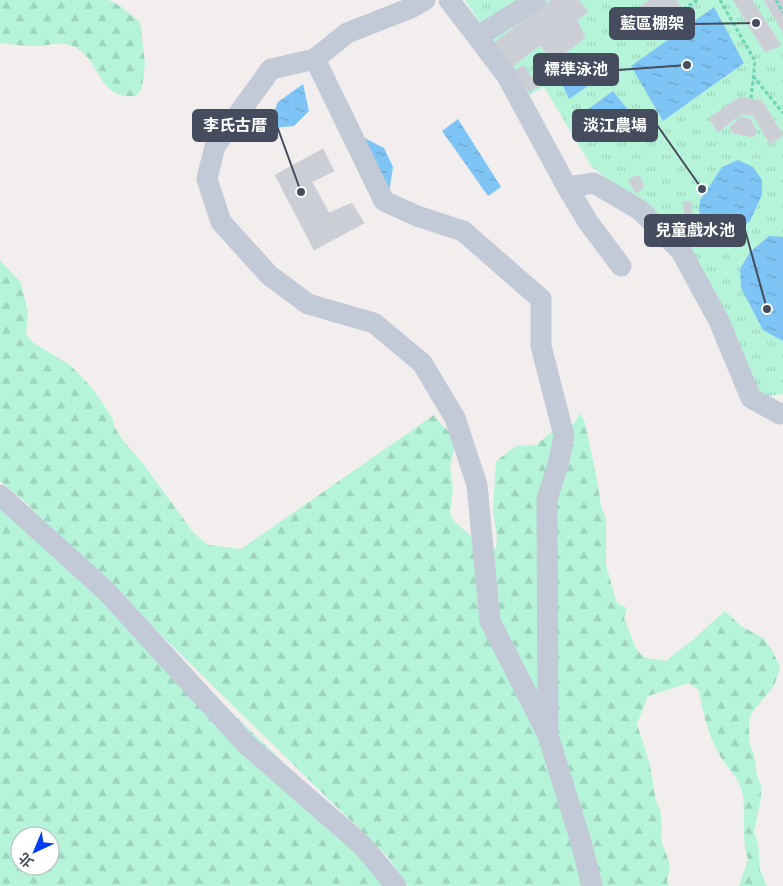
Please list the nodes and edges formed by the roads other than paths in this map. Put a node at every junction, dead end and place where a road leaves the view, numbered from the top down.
1 (425, 0) edge
2 (449, 0) edge
3 (536, 0) edge
4 (477, 37) junction
5 (315, 59) junction
6 (567, 187) junction
7 (622, 266) dead end
8 (783, 413) edge
9 (0, 495) edge
10 (548, 735) junction
11 (396, 886) edge
12 (592, 886) edge

1 - 5 street
2 - 4 street
3 - 4 street
4 - 6 street
5 - 10 street
5 - 10 street
6 - 7 street
6 - 8 street
9 - 11 street
10 - 12 street

